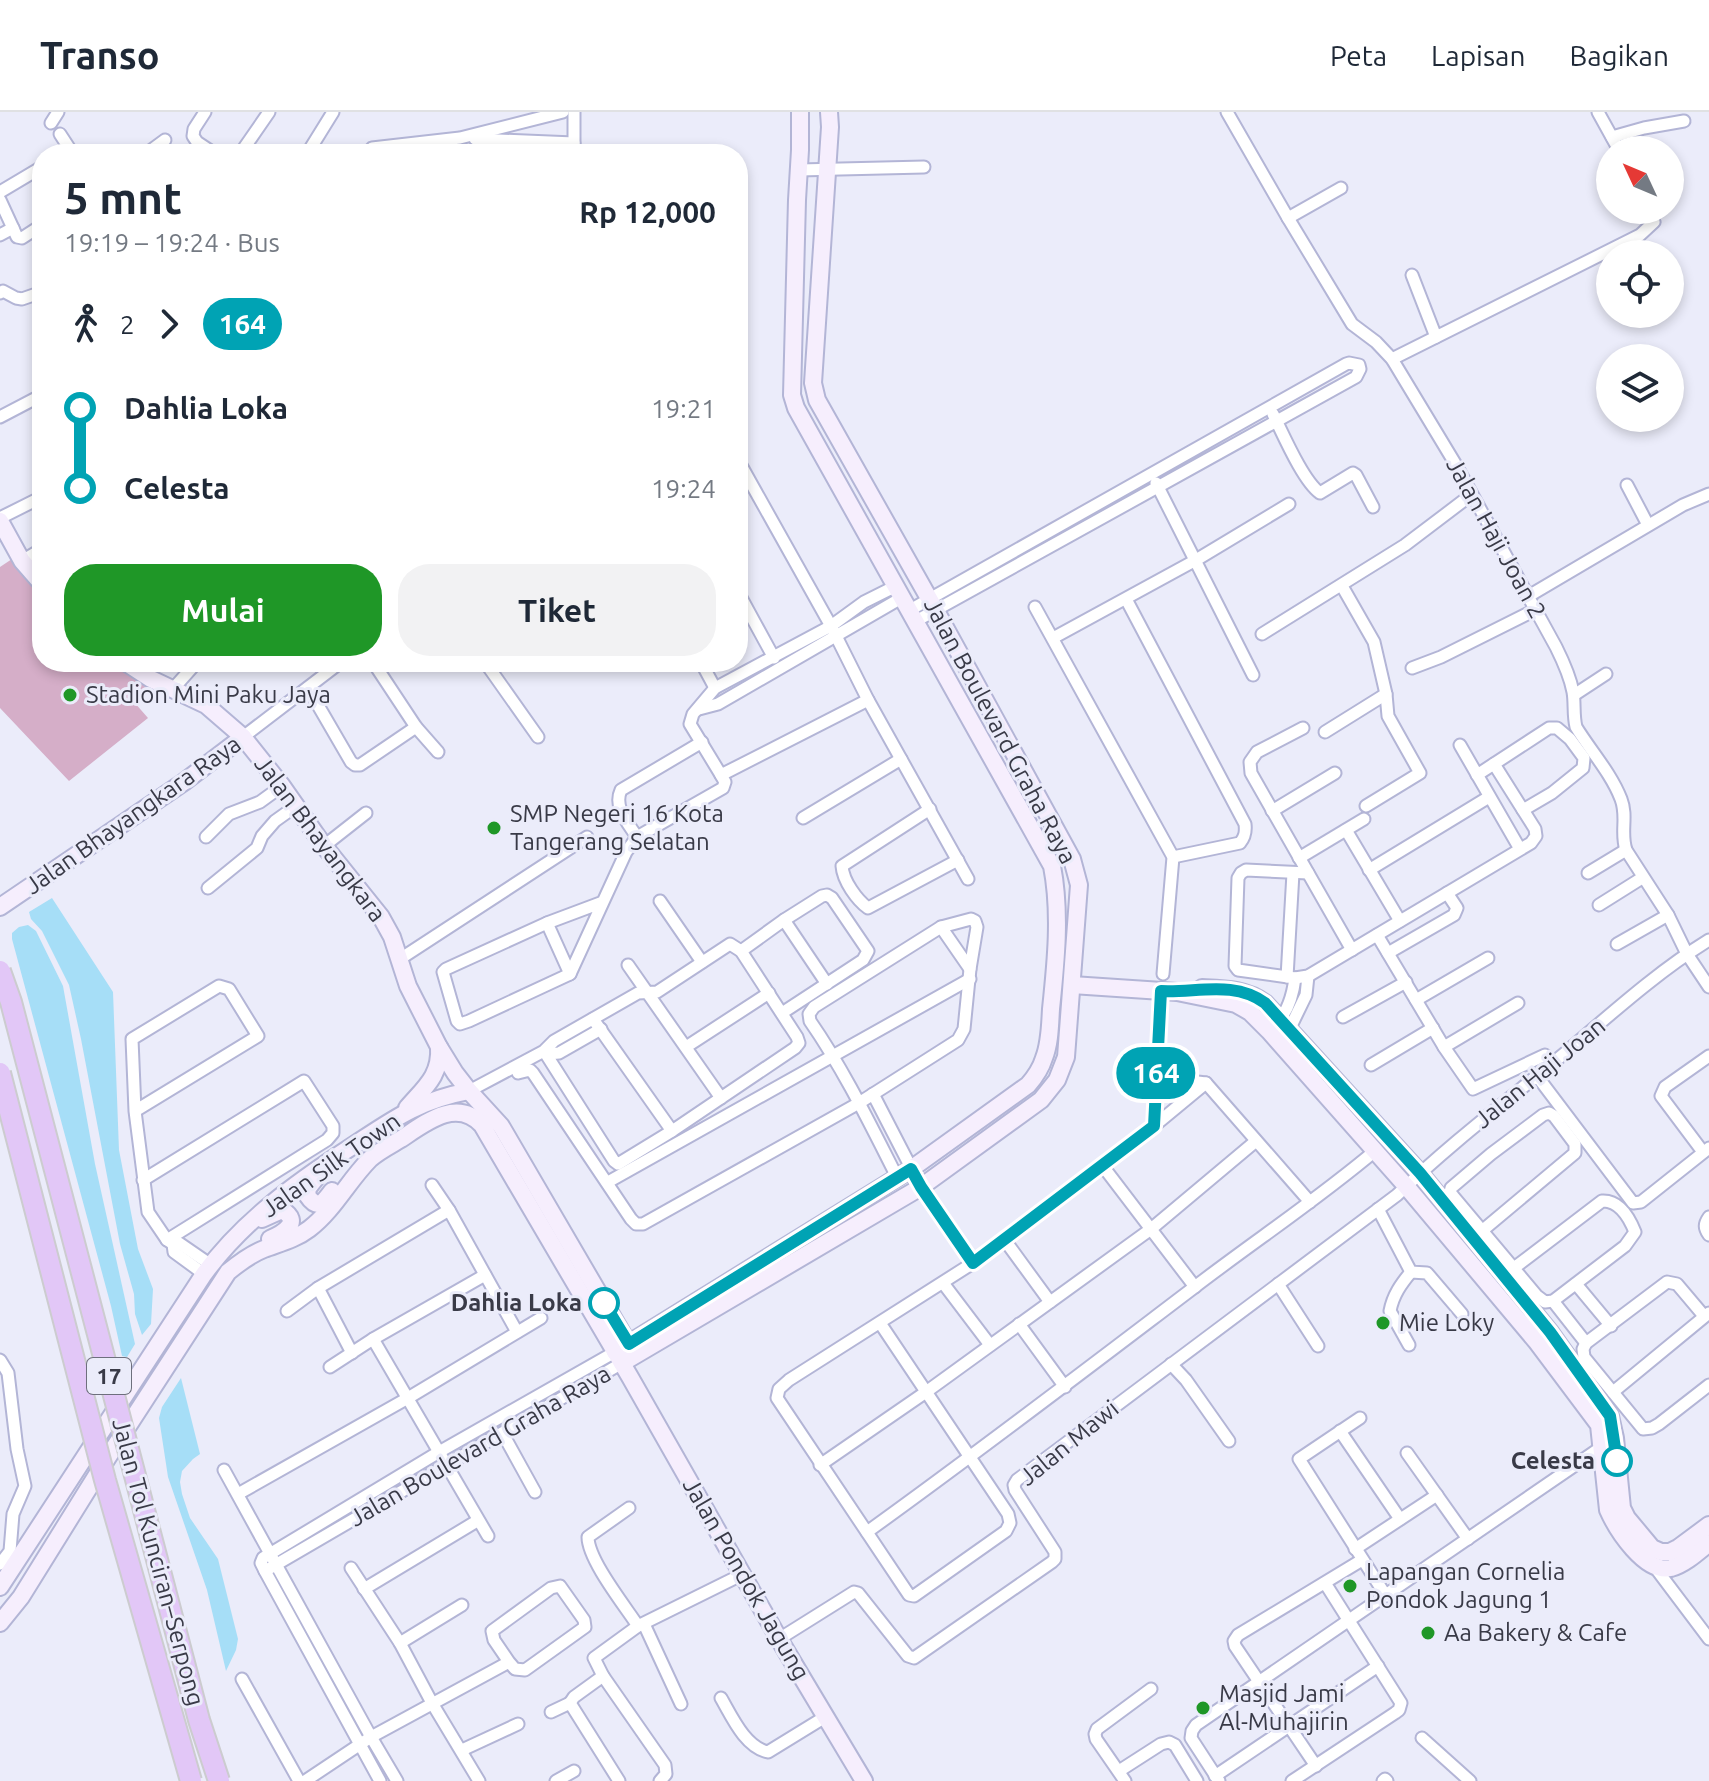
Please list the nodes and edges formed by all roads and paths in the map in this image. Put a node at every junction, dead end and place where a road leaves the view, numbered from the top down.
1 (58, 112) edge
2 (205, 112) edge
3 (269, 112) edge
4 (333, 112) edge
5 (563, 112) edge
6 (574, 112) edge
7 (800, 112) edge
8 (829, 112) edge
9 (1227, 112) edge
10 (1598, 112) edge
11 (1684, 121) dead end
12 (51, 123) dead end
13 (60, 134) dead end
14 (1611, 136) edge
15 (1616, 136) edge
16 (460, 138) junction
17 (165, 140) dead end
18 (446, 140) junction
19 (65, 144) edge
20 (160, 144) edge
21 (200, 144) edge
22 (247, 144) edge
23 (313, 144) edge
24 (409, 144) edge
25 (446, 144) edge
26 (528, 144) edge
27 (574, 144) edge
28 (924, 167) dead end
29 (799, 170) junction
30 (826, 170) junction
31 (32, 173) edge
32 (1341, 188) dead end
33 (0, 192) edge
34 (0, 200) edge
35 (1288, 218) junction
36 (1652, 224) edge
37 (13, 228) junction
38 (32, 231) edge
39 (0, 235) edge
40 (1412, 275) dead end
41 (1, 290) edge
42 (32, 296) edge
43 (1436, 337) junction
44 (1392, 359) junction
45 (32, 400) edge
46 (1270, 407) junction
47 (0, 417) edge
48 (1277, 421) junction
49 (1150, 474) junction
50 (748, 478) edge
51 (1627, 485) dead end
52 (1158, 486) junction
53 (1709, 494) edge
54 (1471, 495) junction
55 (32, 502) edge
56 (1289, 504) dead end
57 (1373, 507) dead end
58 (0, 519) edge
59 (1648, 525) junction
60 (32, 555) edge
61 (1196, 560) junction
62 (22, 561) junction
63 (32, 572) edge
64 (1342, 586) junction
65 (1527, 597) junction
66 (1126, 599) junction
67 (906, 603) junction
68 (932, 604) junction
69 (1035, 607) dead end
70 (748, 610) edge
71 (1535, 610) junction
72 (833, 631) junction
73 (1262, 634) dead end
74 (1053, 638) junction
75 (774, 658) junction
76 (1412, 668) dead end
77 (748, 671) edge
78 (139, 672) edge
79 (188, 672) edge
80 (328, 672) edge
81 (380, 672) edge
82 (492, 672) edge
83 (706, 672) edge
84 (746, 672) edge
85 (1606, 674) dead end
86 (1253, 675) dead end
87 (308, 688) junction
88 (715, 688) junction
89 (173, 689) junction
90 (1386, 694) junction
91 (1574, 695) junction
92 (868, 700) junction
93 (699, 709) junction
94 (416, 727) junction
95 (1303, 728) dead end
96 (1325, 732) dead end
97 (243, 737) junction
98 (538, 737) dead end
99 (702, 742) junction
100 (1460, 745) dead end
101 (438, 752) dead end
102 (901, 759) junction
103 (1494, 764) junction
104 (1335, 773) dead end
105 (721, 775) junction
106 (1477, 775) junction
107 (282, 786) junction
108 (1489, 797) junction
109 (296, 806) junction
110 (1366, 806) dead end
111 (930, 809) junction
112 (1523, 810) junction
113 (1272, 811) junction
114 (366, 813) dead end
115 (803, 818) dead end
116 (1364, 819) dead end
117 (1346, 830) junction
118 (206, 837) dead end
119 (587, 837) dead end
120 (637, 837) junction
121 (324, 846) junction
122 (1520, 849) junction
123 (1626, 850) junction
124 (1173, 857) junction
125 (1299, 858) junction
126 (958, 860) junction
127 (1369, 870) junction
128 (1293, 873) junction
129 (1308, 873) junction
130 (1588, 873) dead end
131 (1642, 878) junction
132 (968, 879) dead end
133 (208, 888) dead end
134 (1447, 893) junction
135 (660, 901) dead end
136 (603, 902) junction
137 (1599, 905) dead end
138 (0, 907) edge
139 (1668, 915) junction
140 (784, 920) junction
141 (1400, 921) junction
142 (547, 923) junction
143 (941, 927) junction
144 (1377, 935) junction
145 (1709, 940) edge
146 (1617, 944) dead end
147 (1352, 950) junction
148 (741, 951) junction
149 (1388, 953) junction
150 (1687, 954) junction
151 (1488, 958) dead end
152 (400, 959) junction
153 (702, 962) junction
154 (628, 965) dead end
155 (0, 971) edge
156 (570, 974) junction
157 (970, 974) junction
158 (1308, 976) junction
159 (1291, 977) junction
160 (1406, 982) junction
161 (827, 984) junction
162 (1072, 985) junction
163 (1167, 985) junction
164 (1709, 987) edge
165 (647, 991) junction
166 (769, 993) junction
167 (1416, 1000) junction
168 (1518, 1003) dead end
169 (782, 1013) junction
170 (1343, 1017) dead end
171 (593, 1019) junction
172 (1433, 1028) junction
173 (601, 1029) junction
174 (1279, 1030) junction
175 (567, 1033) junction
176 (574, 1045) junction
177 (439, 1047) junction
178 (686, 1047) junction
179 (1444, 1047) junction
180 (546, 1052) junction
181 (833, 1055) junction
182 (1545, 1055) dead end
183 (1709, 1056) edge
184 (1371, 1065) dead end
185 (0, 1073) edge
186 (518, 1073) dead end
187 (1537, 1076) junction
188 (1156, 1077) junction
189 (1206, 1083) junction
190 (469, 1091) junction
191 (873, 1094) junction
192 (721, 1098) junction
193 (859, 1103) junction
194 (135, 1111) junction
195 (403, 1112) junction
196 (1154, 1126) junction
197 (672, 1131) junction
198 (1256, 1141) junction
199 (1376, 1150) junction
200 (1706, 1150) edge
201 (327, 1163) junction
202 (1102, 1165) junction
203 (904, 1173) junction
204 (1420, 1173) junction
205 (143, 1180) junction
206 (351, 1180) junction
207 (608, 1182) junction
208 (432, 1185) dead end
209 (921, 1187) junction
210 (1401, 1190) junction
211 (1310, 1202) junction
212 (1378, 1209) junction
213 (449, 1210) junction
214 (1709, 1217) edge
215 (1151, 1229) junction
216 (1483, 1230) junction
217 (241, 1232) junction
218 (1709, 1235) edge
219 (1004, 1239) junction
220 (170, 1242) junction
221 (248, 1257) junction
222 (973, 1263) junction
223 (1514, 1268) junction
224 (208, 1270) junction
225 (1411, 1272) junction
226 (485, 1275) junction
227 (943, 1283) junction
228 (1278, 1284) junction
229 (1576, 1284) junction
230 (1195, 1287) junction
231 (318, 1288) junction
232 (1553, 1301) junction
233 (1050, 1302) junction
234 (287, 1311) dead end
235 (1462, 1314) dead end
236 (1707, 1314) edge
237 (541, 1318) dead end
238 (1568, 1319) junction
239 (880, 1323) junction
240 (1019, 1324) junction
241 (1611, 1326) junction
242 (1576, 1329) junction
243 (517, 1332) junction
244 (373, 1339) junction
245 (1546, 1342) junction
246 (1586, 1343) junction
247 (990, 1345) junction
248 (1409, 1345) dead end
249 (1318, 1346) dead end
250 (352, 1353) junction
251 (626, 1358) junction
252 (0, 1360) edge
253 (1171, 1364) junction
254 (330, 1367) dead end
255 (1709, 1385) edge
256 (1065, 1387) junction
257 (926, 1392) junction
258 (1613, 1392) junction
259 (408, 1398) junction
260 (1360, 1418) dead end
261 (1340, 1431) junction
262 (503, 1434) junction
263 (1229, 1441) dead end
264 (1609, 1442) junction
265 (439, 1452) junction
266 (1407, 1453) dead end
267 (970, 1458) junction
268 (446, 1465) junction
269 (820, 1465) junction
270 (224, 1470) dead end
271 (535, 1492) dead end
272 (238, 1494) junction
273 (1437, 1495) junction
274 (629, 1508) dead end
275 (1400, 1519) junction
276 (477, 1521) junction
277 (1709, 1525) edge
278 (867, 1532) junction
279 (488, 1536) dead end
280 (1468, 1539) junction
281 (1709, 1543) edge
282 (1652, 1548) junction
283 (1355, 1549) junction
284 (271, 1553) junction
285 (1362, 1560) junction
286 (0, 1564) edge
287 (277, 1564) junction
288 (1654, 1567) junction
289 (351, 1568) dead end
290 (265, 1571) junction
291 (743, 1574) junction
292 (1325, 1583) junction
293 (0, 1587) edge
294 (364, 1589) junction
295 (1386, 1596) junction
296 (462, 1605) dead end
297 (1349, 1622) junction
298 (0, 1623) edge
299 (641, 1625) junction
300 (779, 1639) junction
301 (1709, 1639) edge
302 (400, 1643) junction
303 (509, 1662) junction
304 (1378, 1666) junction
305 (603, 1676) junction
306 (242, 1679) dead end
307 (1259, 1683) junction
308 (1151, 1689) dead end
309 (721, 1698) dead end
310 (432, 1703) junction
311 (570, 1703) junction
312 (681, 1704) dead end
313 (551, 1712) dead end
314 (825, 1717) junction
315 (518, 1724) dead end
316 (1288, 1726) junction
317 (371, 1737) junction
318 (1422, 1738) dead end
319 (359, 1744) junction
320 (462, 1750) junction
321 (1316, 1766) junction
322 (574, 1771) dead end
323 (1122, 1776) edge
324 (1217, 1778) edge
325 (191, 1781) edge
326 (219, 1781) edge
327 (299, 1781) edge
328 (305, 1781) edge
329 (380, 1781) edge
330 (397, 1781) edge
331 (479, 1781) edge
332 (556, 1781) edge
333 (619, 1781) edge
334 (660, 1781) edge
335 (864, 1781) edge
336 (1196, 1781) edge
337 (1292, 1781) edge
338 (1470, 1781) edge

1 - 12 street
2 - 21 street
3 - 22 street
4 - 23 street
5 - 16 street
6 - 27 street
7 - 29 main road, Jalan Boulevard Graha Raya
8 - 30 main road, Jalan Boulevard Graha Raya
9 - 35 street, Jalan Haji Joan 2
10 - 14 street
11 - 15 street
13 - 19 street
16 - 18 street
16 - 26 street
17 - 20 street
18 - 24 street
18 - 25 street
28 - 30 street
29 - 30 street
29 - 67 main road, Jalan Boulevard Graha Raya
30 - 68 main road, Jalan Boulevard Graha Raya
31 - 33 street
32 - 35 street
34 - 37 street
35 - 44 street, Jalan Haji Joan 2
36 - 43 street
37 - 38 street
37 - 39 street
40 - 43 street
41 - 42 street
43 - 44 street
44 - 54 street, Jalan Haji Joan 2
45 - 47 street
46 - 48 street
46 - 48 street
46 - 49 street
48 - 52 street
48 - 57 street
49 - 52 street
49 - 68 street
50 - 72 street
51 - 59 street
52 - 61 street
52 - 68 street
53 - 59 street
54 - 64 street
54 - 65 street, Jalan Haji Joan 2
55 - 58 street
56 - 61 street
58 - 62 main road
59 - 65 street
60 - 62 street
61 - 66 street
61 - 86 street
62 - 63 main road
64 - 73 street
64 - 90 street
65 - 71 street, Jalan Haji Joan 2
66 - 74 street
66 - 124 street
67 - 68 street
67 - 72 street
67 - 203 main road, Jalan Boulevard Graha Raya
68 - 162 main road, Jalan Boulevard Graha Raya
69 - 74 street
70 - 75 street
71 - 76 street
71 - 91 street, Jalan Haji Joan 2
72 - 75 street
72 - 92 street
72 - 93 street
74 - 124 street
75 - 77 street
78 - 89 main road, Jalan Bhayangkara
79 - 89 street
80 - 87 street, Jalan Bhayangkara Raya
81 - 94 street
82 - 98 street
83 - 88 street
84 - 88 street
85 - 91 street
87 - 94 street
87 - 97 street, Jalan Bhayangkara Raya
88 - 93 street
89 - 97 main road, Jalan Bhayangkara
90 - 96 street
90 - 110 street
91 - 123 street, Jalan Haji Joan 2
92 - 102 street
92 - 105 street
93 - 99 street
94 - 101 street
95 - 113 street
97 - 107 main road, Jalan Bhayangkara
97 - 138 main road, Jalan Bhayangkara Raya
99 - 105 street
99 - 120 street
100 - 106 street
102 - 111 street
102 - 115 street
103 - 106 street
103 - 112 street
103 - 112 street
104 - 113 street
105 - 120 street
106 - 108 street
107 - 109 main road, Jalan Bhayangkara
107 - 118 street
108 - 122 street
108 - 127 street
109 - 121 main road, Jalan Bhayangkara
109 - 133 street
111 - 126 street
111 - 126 street
112 - 122 street
113 - 125 street
114 - 121 street
116 - 117 street
117 - 125 street
117 - 127 street
119 - 152 street
120 - 136 street
121 - 152 main road, Jalan Bhayangkara
122 - 134 street
123 - 130 street
123 - 131 street, Jalan Haji Joan 2
124 - 163 street
125 - 129 street
126 - 132 street
127 - 141 street
128 - 129 street
128 - 159 street
128 - 159 street
129 - 147 street
131 - 137 street
131 - 139 street, Jalan Haji Joan 2
134 - 141 street
134 - 149 street
135 - 153 street
136 - 142 street
136 - 156 street
139 - 146 street
139 - 150 street, Jalan Haji Joan 2
140 - 148 street
140 - 161 street
140 - 161 street
141 - 144 street
142 - 156 street
142 - 156 street
143 - 157 street
143 - 157 street
143 - 181 street
144 - 147 street
144 - 149 street
145 - 150 street, Jalan Haji Joan
147 - 158 street
148 - 153 street
148 - 166 street
149 - 160 street
150 - 164 street, Jalan Haji Joan 2
150 - 187 street, Jalan Haji Joan
151 - 167 street
152 - 177 main road, Jalan Bhayangkara
153 - 165 street
154 - 165 street
155 - 326 highway, Jalan Tol Kunciran–Serpong / 17, bridge
157 - 181 street
157 - 191 street
158 - 159 street
158 - 174 street
159 - 174 street
160 - 167 street
160 - 170 street
161 - 169 street
162 - 163 main road
162 - 209 main road, Jalan Boulevard Graha Raya
163 - 174 main road
163 - 188 street
165 - 171 street
165 - 178 street
166 - 169 street
166 - 178 street
167 - 172 street
168 - 179 street
169 - 192 street
171 - 173 street
171 - 175 street
172 - 179 street
172 - 184 street
173 - 176 street
173 - 197 street
174 - 199 main road
174 - 204 main road
175 - 176 street
175 - 180 street
176 - 180 street
177 - 190 main road, Jalan Bhayangkara
177 - 195 main road
178 - 192 street
179 - 182 street
180 - 190 street
180 - 197 street
181 - 193 street
181 - 207 street
183 - 200 street
185 - 325 highway, Jalan Tol Kunciran–Serpong / 17, bridge
186 - 207 street
187 - 200 street
187 - 204 street, Jalan Haji Joan
188 - 189 street
188 - 196 street
189 - 196 street
189 - 198 street
190 - 195 main road, Jalan Silk Town
190 - 251 main road, Jalan Bhayangkara
191 - 193 street
191 - 203 street
192 - 197 street
193 - 203 street
193 - 207 street
194 - 194 street
194 - 205 street
195 - 201 main road, Jalan Silk Town
196 - 202 street
198 - 211 street
198 - 215 street
199 - 210 main road
199 - 211 street
201 - 206 main road
201 - 217 main road, Jalan Silk Town
202 - 215 street
202 - 219 street
203 - 209 street
203 - 251 main road, Jalan Boulevard Graha Raya
204 - 210 street, Jalan Haji Joan
204 - 245 main road
205 - 220 street
205 - 220 street
206 - 221 main road, Jalan Silk Town
206 - 251 main road, Jalan Silk Town
208 - 213 street
209 - 222 street
209 - 251 main road, Jalan Boulevard Graha Raya
210 - 212 street, Jalan Mawi
210 - 245 main road
211 - 230 street
212 - 225 street
212 - 228 street, Jalan Mawi
213 - 226 street
213 - 231 street
214 - 218 street
215 - 230 street
215 - 233 street
216 - 216 street
216 - 223 street
217 - 221 main road
217 - 224 main road, Jalan Silk Town
219 - 222 street
219 - 233 street
220 - 224 street
221 - 298 main road, Jalan Silk Town
222 - 227 street
223 - 229 street
223 - 232 street
224 - 293 main road, Jalan Silk Town
225 - 235 street
225 - 248 street
226 - 243 street
226 - 244 street
227 - 239 street
227 - 247 street
228 - 249 street
228 - 253 street, Jalan Mawi
229 - 232 street
229 - 241 street
230 - 256 street
231 - 234 street
231 - 250 street
232 - 238 street
233 - 240 street
236 - 241 street
236 - 258 street
237 - 243 street
238 - 242 street
238 - 245 street
239 - 257 street
239 - 269 street
240 - 247 street
240 - 256 street
241 - 246 street
242 - 245 street
242 - 246 street
243 - 259 street
244 - 250 street
244 - 259 street
245 - 264 main road
246 - 258 street
247 - 257 street
250 - 254 street
251 - 262 street, Jalan Boulevard Graha Raya
251 - 265 street, Jalan Boulevard Graha Raya
251 - 291 main road, Jalan Pondok Jagung
252 - 286 street
253 - 263 street
253 - 300 street, Jalan Mawi
255 - 258 street
256 - 267 street
257 - 267 street
257 - 269 street
259 - 265 street
259 - 272 street
260 - 261 street
261 - 275 street
261 - 283 street
262 - 268 street, Jalan Boulevard Graha Raya
262 - 271 street
264 - 280 street
264 - 282 main road
264 - 288 main road
265 - 268 street
265 - 284 street, Jalan Boulevard Graha Raya
266 - 273 street
267 - 278 street
267 - 278 street
268 - 276 street
268 - 287 street, Jalan Boulevard Graha Raya
269 - 278 street
270 - 272 street
272 - 284 street
273 - 275 street
273 - 280 street
274 - 299 street
275 - 283 street
276 - 279 street
276 - 294 street
277 - 282 main road
280 - 295 street
281 - 288 main road
282 - 288 street
283 - 285 street
284 - 287 street
284 - 290 street
285 - 292 street
285 - 295 street
287 - 290 street, Jalan Boulevard Graha Raya
287 - 317 street
288 - 301 street
289 - 294 street
290 - 319 street
291 - 299 street
291 - 300 main road, Jalan Pondok Jagung
292 - 297 street
292 - 307 street
294 - 302 street
295 - 297 street
296 - 302 street
297 - 304 street
297 - 307 street
299 - 305 street
299 - 312 street
300 - 314 main road, Jalan Pondok Jagung
302 - 310 street
303 - 303 street
303 - 310 street
304 - 316 street
304 - 321 street
305 - 311 street
305 - 334 street
306 - 327 street
307 - 316 street
307 - 324 street
308 - 323 street
309 - 314 street
310 - 317 street
310 - 320 street
311 - 313 street
311 - 333 street
314 - 335 main road, Jalan Pondok Jagung
315 - 320 street
316 - 321 street
316 - 324 street
317 - 319 street
317 - 330 street
318 - 338 street
319 - 328 street
319 - 329 street
320 - 331 street
321 - 337 street
322 - 332 street
323 - 336 street

